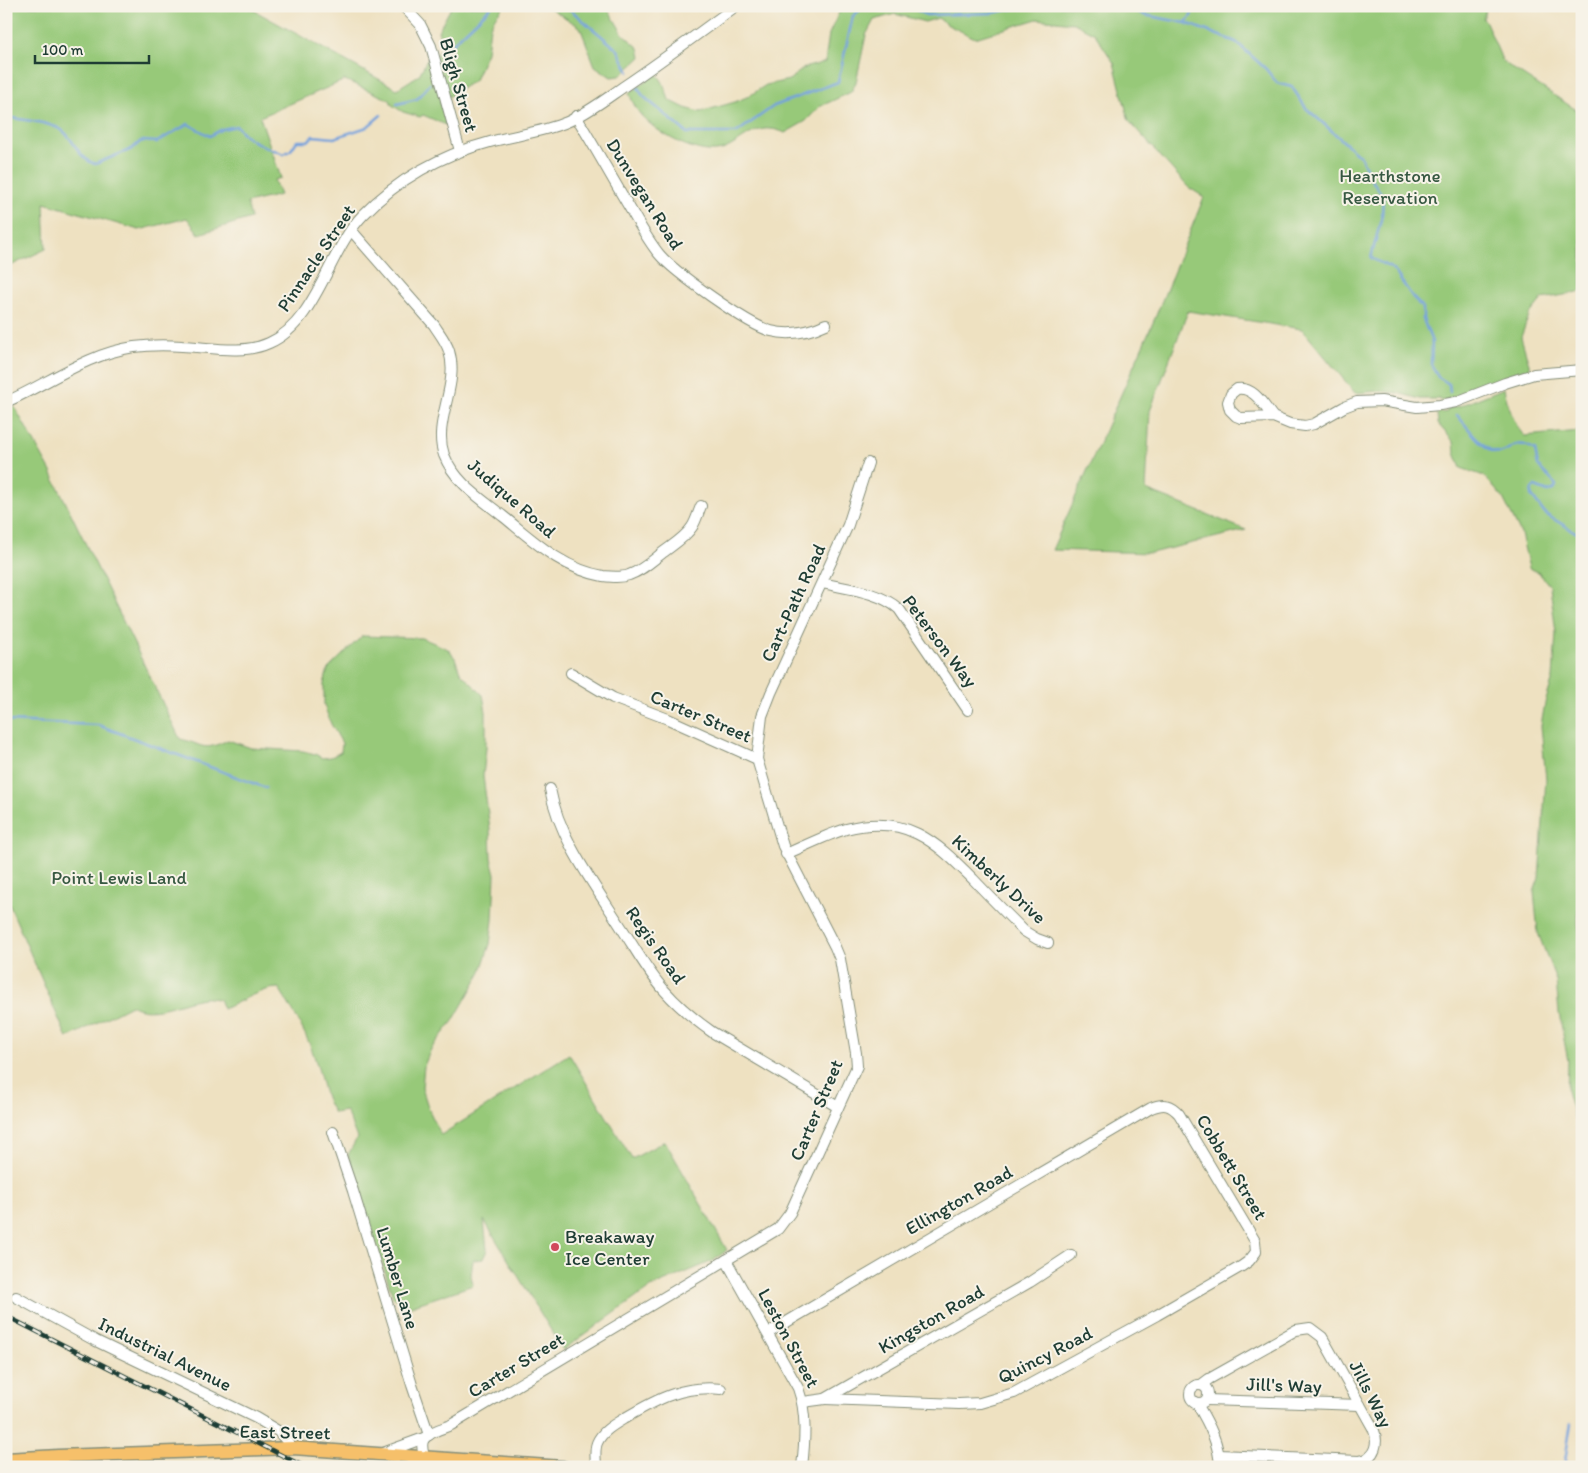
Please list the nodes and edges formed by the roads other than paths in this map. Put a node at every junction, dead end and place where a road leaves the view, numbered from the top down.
1 (404, 6) edge
2 (736, 6) edge
3 (576, 116) junction
4 (460, 151) junction
5 (351, 230) junction
6 (826, 324) dead end
7 (1582, 370) edge
8 (6, 402) edge
9 (1273, 418) dead end
10 (868, 462) dead end
11 (701, 506) dead end
12 (822, 583) junction
13 (571, 673) dead end
14 (968, 710) dead end
15 (757, 759) junction
16 (550, 789) dead end
17 (786, 854) junction
18 (1048, 943) dead end
19 (1169, 1105) joint
20 (838, 1108) junction
21 (333, 1132) dead end
22 (1256, 1252) joint
23 (1071, 1255) dead end
24 (726, 1260) junction
25 (16, 1297) dead end
26 (768, 1332) junction
27 (1201, 1385) junction
28 (721, 1389) dead end
29 (826, 1399) junction
30 (803, 1402) junction
31 (1202, 1402) junction
32 (1360, 1405) junction
33 (427, 1436) junction
34 (293, 1448) junction
35 (378, 1454) junction
36 (1219, 1456) junction
37 (424, 1457) junction
38 (6, 1459) edge
39 (57, 1461) edge
40 (563, 1467) edge
41 (596, 1467) edge
42 (802, 1467) edge
43 (1220, 1467) edge

1 - 4 street, Bligh Street
2 - 3 street, Pinnacle Street
3 - 4 street, Pinnacle Street
3 - 6 street, Dunvegan Road
4 - 5 street, Pinnacle Street
5 - 8 street, Pinnacle Street
5 - 11 street, Judique Road
7 - 9 street
10 - 12 street, Cart-Path Road
12 - 14 street, Peterson Way
12 - 15 street, Cart-Path Road
13 - 15 street, Carter Street
15 - 17 street, Carter Street
16 - 20 street, Regis Road
17 - 18 street, Kimberly Drive
17 - 20 street, Carter Street
19 - 22 street, Cobbett Street
19 - 26 street, Ellington Road
20 - 24 street, Carter Street
21 - 33 street, Lumber Lane
22 - 29 street, Quincy Road
23 - 29 street, Kingston Road
24 - 26 street, Leston Street
24 - 33 street, Carter Street
25 - 34 street, Industrial Avenue
26 - 30 street, Leston Street
27 - 31 street
27 - 31 street
27 - 32 street, Jills Way
28 - 41 street
29 - 30 street, Kingston Road
30 - 42 street, Leston Street
31 - 32 street, Jill's Way
31 - 36 street
32 - 36 street, Jills Way
33 - 35 street, Carter Street
33 - 37 street
34 - 35 main road, East Street
34 - 39 main road, East Street
35 - 37 main road, East Street
36 - 43 street
37 - 40 main road, East Street
38 - 39 main road, East Street

